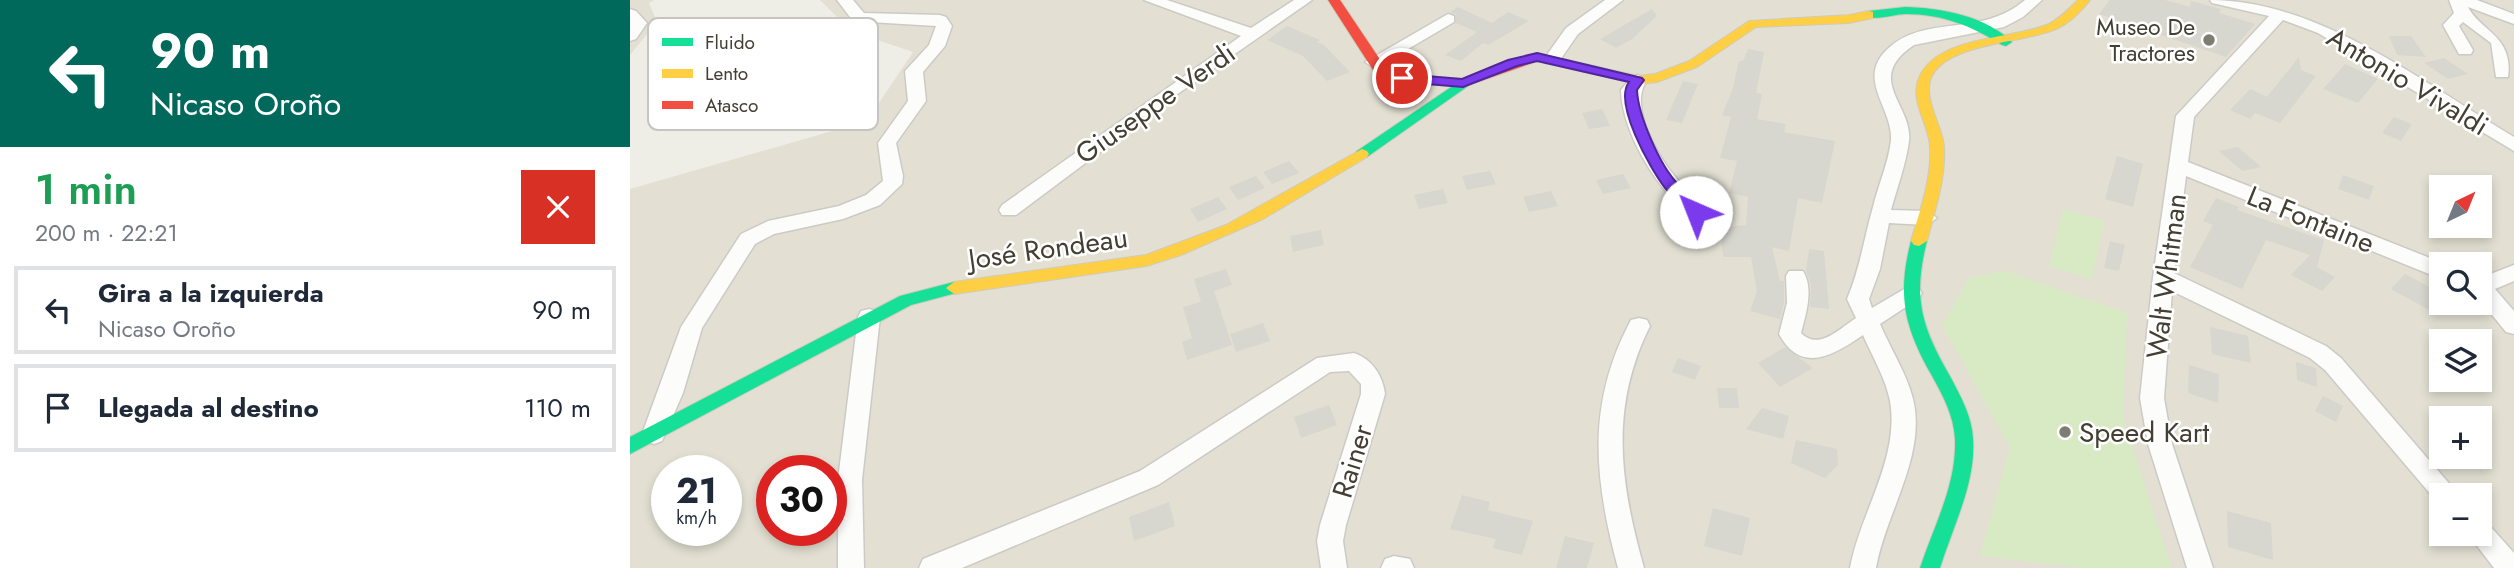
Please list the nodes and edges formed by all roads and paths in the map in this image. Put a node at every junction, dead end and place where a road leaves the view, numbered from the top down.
1 (845, 0) edge
2 (1152, 0) edge
3 (1304, 0) edge
4 (1334, 0) edge
5 (1615, 0) edge
6 (2034, 0) edge
7 (2084, 0) edge
8 (2218, 0) edge
9 (2460, 5) edge
10 (630, 14) edge
11 (2280, 14) junction
12 (859, 18) edge
13 (878, 18) edge
14 (1448, 19) dead end
15 (2514, 19) edge
16 (1986, 27) junction
17 (1252, 34) junction
18 (630, 36) edge
19 (2006, 41) junction
20 (2465, 50) dead end
21 (1552, 59) junction
22 (1373, 62) junction
23 (2502, 73) dead end
24 (1637, 80) junction
25 (1463, 83) junction
26 (2514, 145) edge
27 (2180, 166) junction
28 (1009, 210) dead end
29 (1696, 212) dead end
30 (1880, 216) junction
31 (1927, 218) junction
32 (2429, 266) edge
33 (2514, 273) edge
34 (1796, 276) dead end
35 (2163, 277) junction
36 (2492, 281) edge
37 (1911, 293) junction
38 (2492, 300) edge
39 (869, 317) junction
40 (1866, 321) junction
41 (1639, 326) dead end
42 (2514, 326) edge
43 (653, 434) junction
44 (630, 446) edge
45 (2437, 483) edge
46 (2491, 546) edge
47 (851, 568) edge
48 (932, 568) edge
49 (1335, 568) edge
50 (1394, 568) edge
51 (1401, 568) edge
52 (1631, 568) edge
53 (1863, 568) edge
54 (1930, 568) edge
55 (2200, 568) edge
56 (2510, 568) edge

1 - 12 street
2 - 17 street
3 - 17 street, Giuseppe Verdi
4 - 22 street
5 - 21 street
6 - 16 street
7 - 19 street
8 - 11 street, Antonio Vivaldi
9 - 15 street
9 - 20 street
9 - 23 street
10 - 18 street
11 - 26 street, Antonio Vivaldi
11 - 27 street, Walt Whitman
13 - 43 street
14 - 22 street
16 - 19 street
16 - 24 street
16 - 30 street
17 - 28 street, Giuseppe Verdi
19 - 31 street
21 - 24 street
21 - 25 street
22 - 25 street
24 - 29 street
25 - 39 street, José Rondeau
27 - 32 street, La Fontaine
27 - 35 street, Walt Whitman
30 - 31 street
30 - 40 street
31 - 37 street
33 - 36 street
34 - 40 street
35 - 45 street
35 - 55 street, Walt Whitman
37 - 40 street
37 - 54 street
38 - 42 street
39 - 43 street, José Rondeau
39 - 47 street
40 - 53 street
41 - 52 street
43 - 44 street, José Rondeau
46 - 56 street
48 - 49 street, Rainer
50 - 51 street

